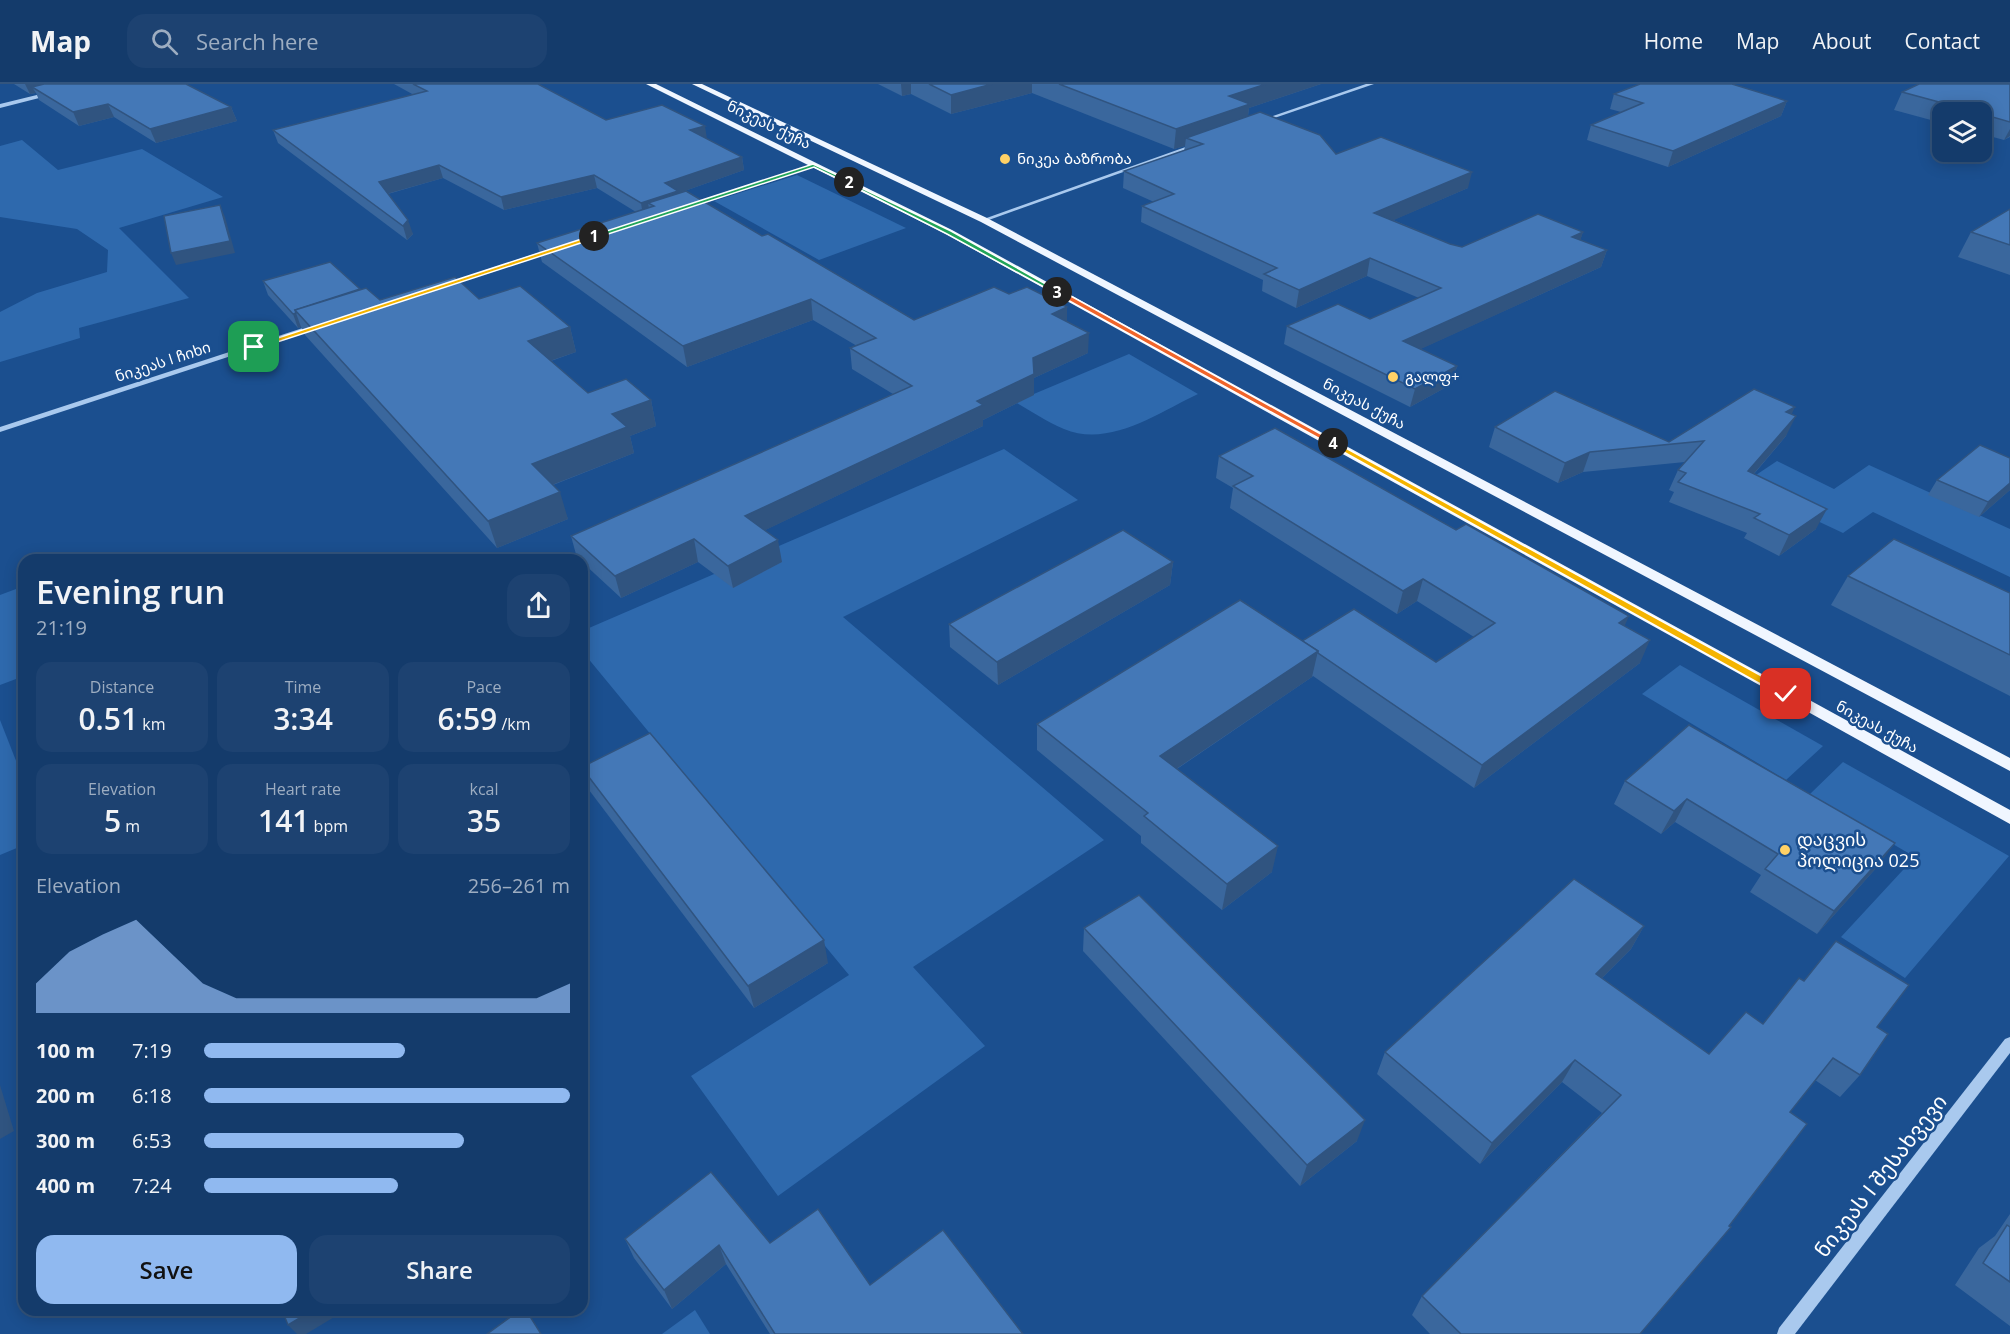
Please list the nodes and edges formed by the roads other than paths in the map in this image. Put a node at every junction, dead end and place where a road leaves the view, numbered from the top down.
1 (650, 84) edge
2 (696, 84) edge
3 (1371, 84) edge
4 (56, 92) edge
5 (0, 106) edge
6 (1254, 124) edge
7 (1201, 143) edge
8 (814, 165) junction
9 (679, 209) edge
10 (984, 220) junction
11 (566, 246) edge
12 (442, 286) edge
13 (320, 326) edge
14 (0, 430) edge
15 (2010, 765) edge
16 (2010, 818) edge
17 (2010, 1044) edge
18 (1785, 1334) edge

1 - 8 main road, ნიკეას ქუჩა
2 - 10 main road, ნიკეას ქუჩა
3 - 6 street
4 - 5 street
7 - 10 street
8 - 9 street
8 - 16 main road, ნიკეას ქუჩა
10 - 15 main road, ნიკეას ქუჩა
11 - 12 street
13 - 14 street, ნიკეას I ჩიხი
17 - 18 street, ნიკეას I შესახვევი

